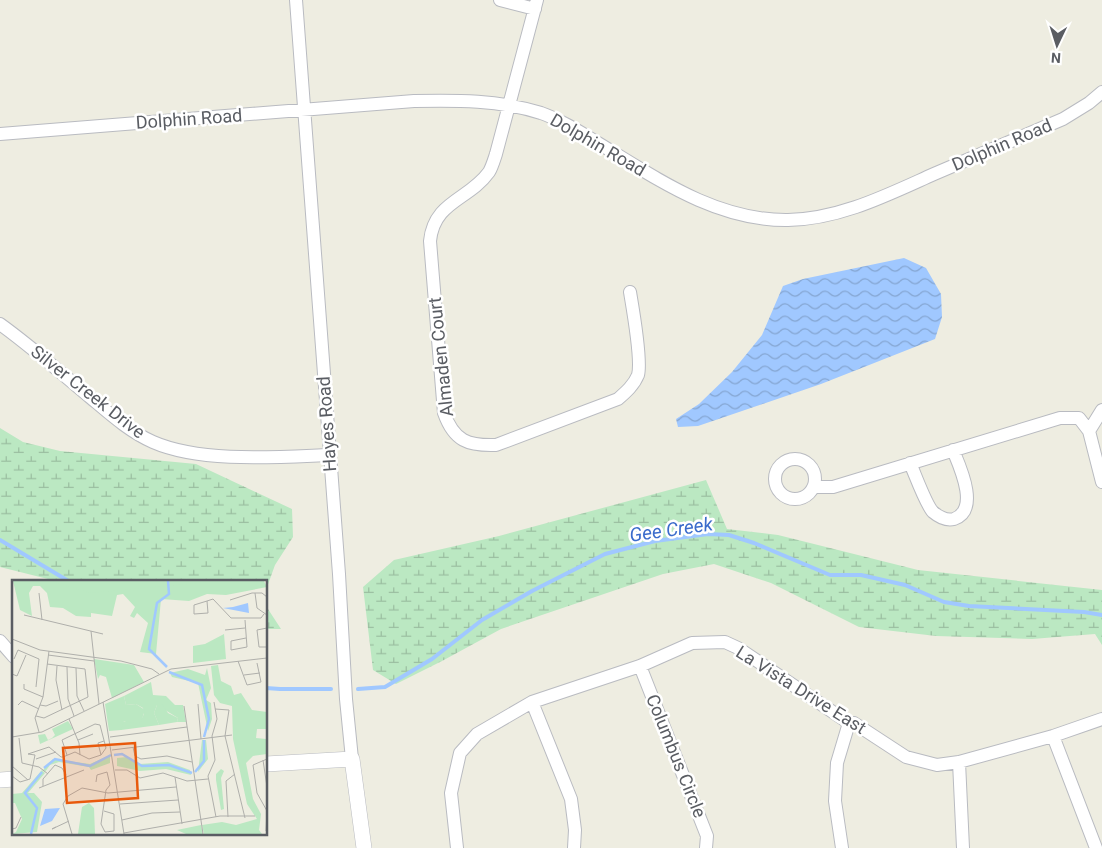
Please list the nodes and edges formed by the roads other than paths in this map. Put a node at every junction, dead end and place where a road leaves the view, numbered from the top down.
1 (296, 0) edge
2 (500, 0) edge
3 (536, 4) edge
4 (1102, 92) edge
5 (508, 105) junction
6 (305, 110) junction
7 (0, 134) edge
8 (630, 292) dead end
9 (0, 324) edge
10 (1102, 410) edge
11 (1089, 431) junction
12 (953, 450) junction
13 (330, 456) junction
14 (910, 463) junction
15 (1102, 482) edge
16 (814, 487) dead end
17 (0, 641) edge
18 (12, 655) edge
19 (640, 666) junction
20 (532, 702) junction
21 (1102, 720) edge
22 (849, 722) junction
23 (1053, 736) junction
24 (352, 759) junction
25 (959, 762) junction
26 (268, 764) edge
27 (364, 848) edge
28 (457, 848) edge
29 (574, 848) edge
30 (706, 848) edge
31 (842, 848) edge
32 (963, 848) edge
33 (1096, 848) edge

1 - 6 street, Hayes Road
2 - 3 street
3 - 5 street
4 - 5 street, Dolphin Road
5 - 6 street, Dolphin Road
5 - 8 street, Almaden Court
6 - 7 street, Dolphin Road
6 - 13 street, Hayes Road
9 - 13 street, Silver Creek Drive
10 - 11 street
11 - 12 street
11 - 15 street
12 - 14 street
12 - 14 street
13 - 24 street, Hayes Road
14 - 16 street
17 - 18 street
19 - 20 street, La Vista Drive East
19 - 22 street, La Vista Drive East
19 - 30 street, Columbus Circle
20 - 28 street, La Vista Drive East
20 - 29 street
21 - 23 street, La Vista Drive East
22 - 25 street, La Vista Drive East
22 - 31 street
23 - 25 street, La Vista Drive East
23 - 33 street
24 - 26 street
24 - 27 street, Hayes Road
25 - 32 street

